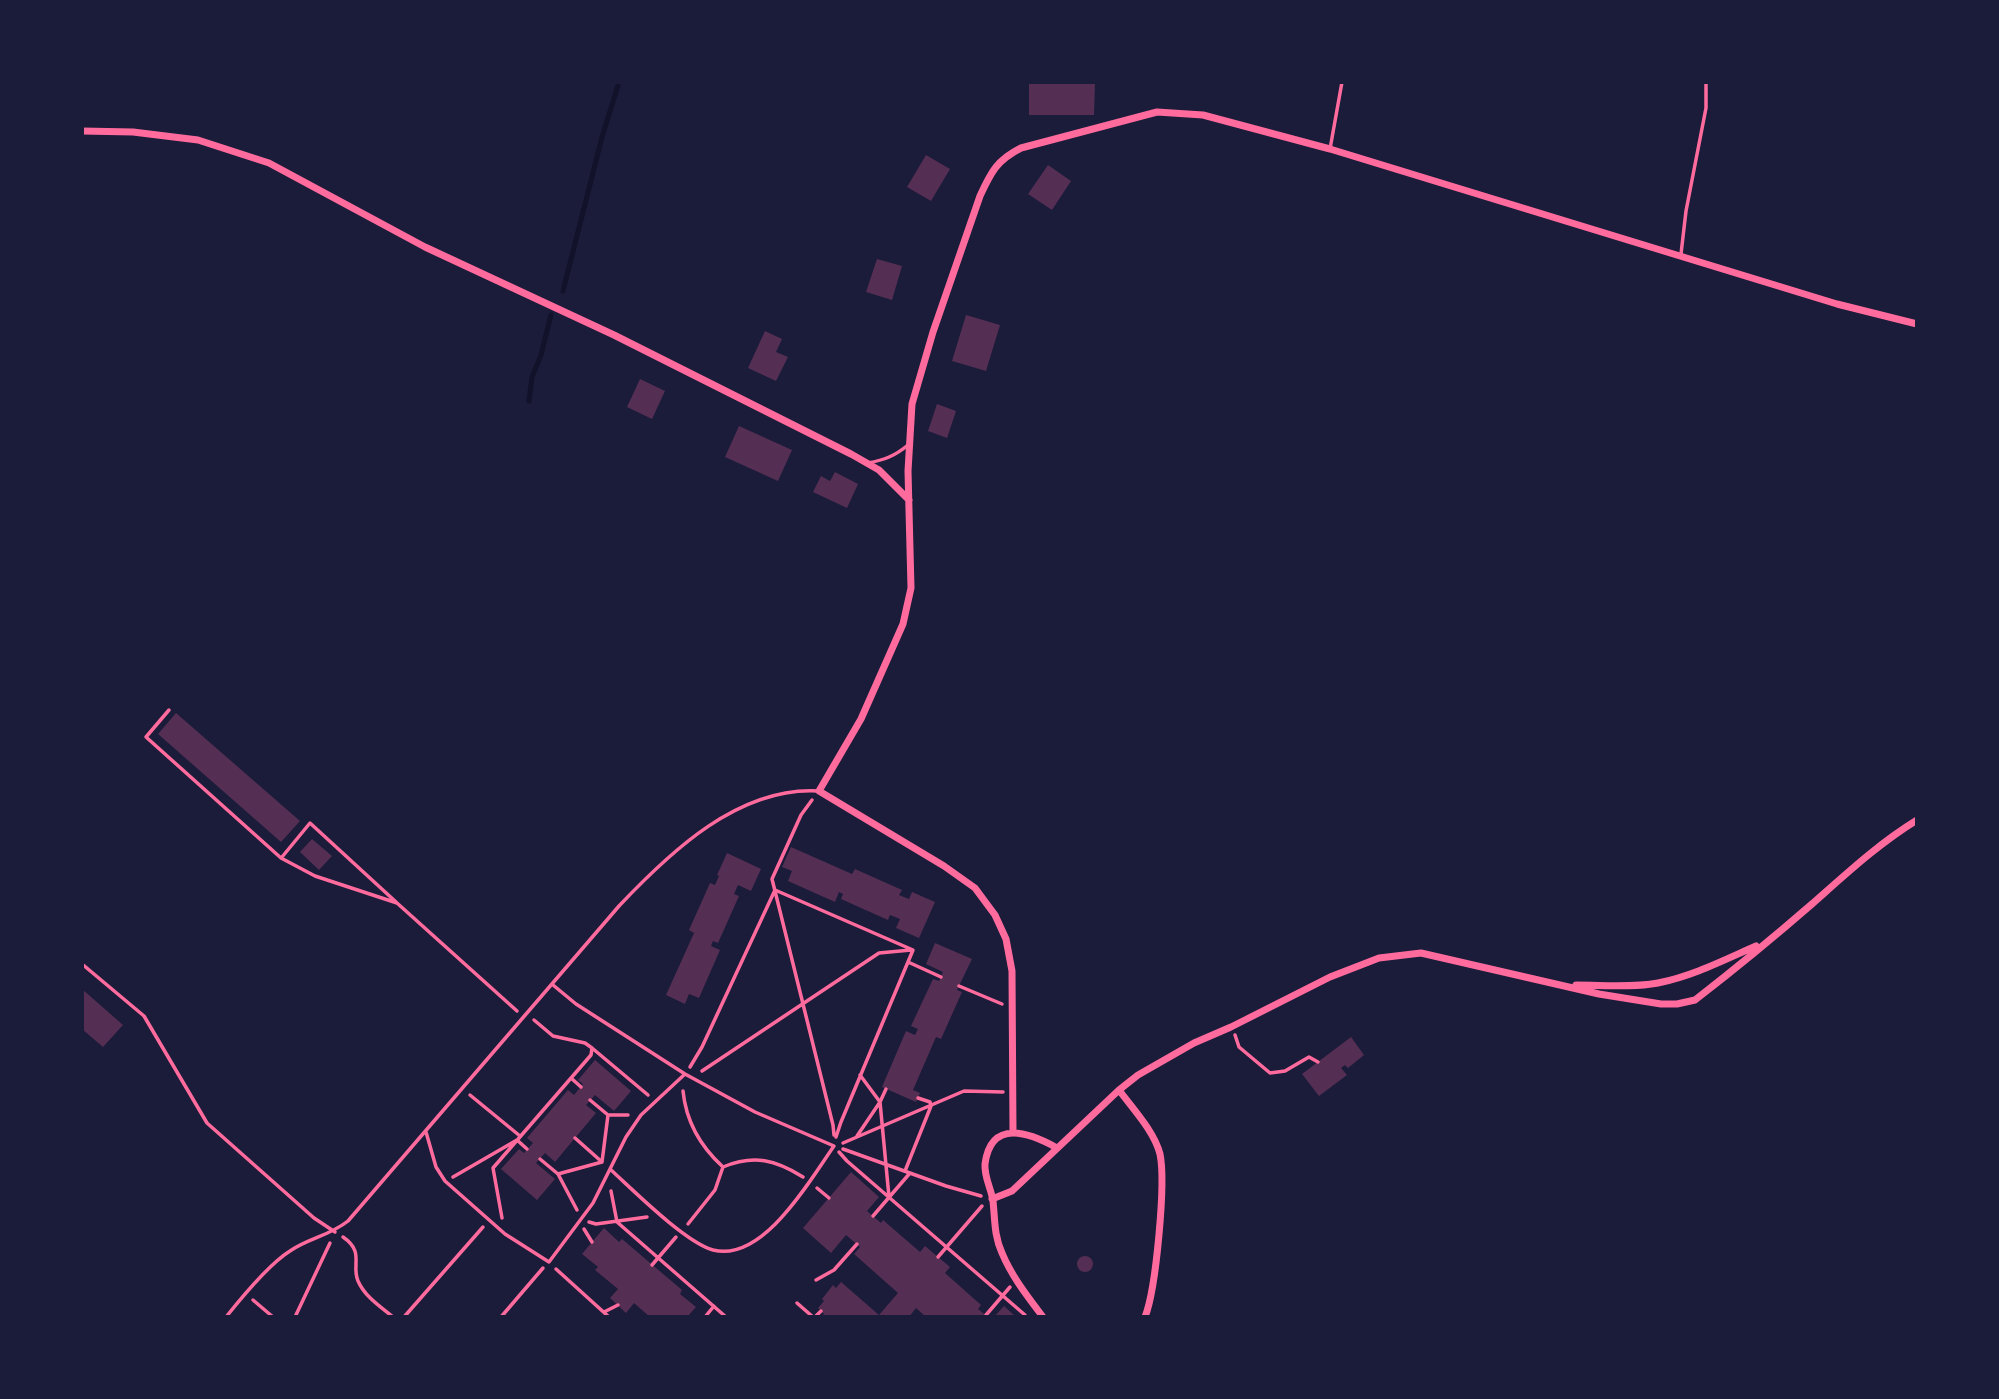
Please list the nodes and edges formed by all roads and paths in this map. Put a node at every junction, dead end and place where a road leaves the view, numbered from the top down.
1 (1342, 82) edge
2 (1706, 82) edge
3 (82, 131) edge
4 (1330, 149) junction
5 (1681, 256) junction
6 (1917, 324) edge
7 (909, 444) junction
8 (868, 463) junction
9 (909, 501) junction
10 (169, 710) dead end
11 (818, 791) junction
12 (1917, 820) edge
13 (281, 858) junction
14 (775, 890) junction
15 (397, 903) junction
16 (1765, 942) junction
17 (913, 950) junction
18 (908, 962) junction
19 (82, 964) edge
20 (941, 977) dead end
21 (553, 985) junction
22 (1564, 985) junction
23 (959, 986) dead end
24 (803, 1004) junction
25 (1013, 1008) junction
26 (525, 1016) junction
27 (1231, 1027) junction
28 (592, 1048) junction
29 (1318, 1062) dead end
30 (685, 1074) junction
31 (860, 1075) junction
32 (571, 1078) junction
33 (581, 1087) dead end
34 (463, 1089) junction
35 (886, 1089) dead end
36 (1119, 1090) junction
37 (1013, 1093) junction
38 (918, 1098) dead end
39 (590, 1100) dead end
40 (655, 1100) junction
41 (880, 1102) junction
42 (931, 1105) junction
43 (608, 1115) junction
44 (641, 1115) junction
45 (884, 1126) junction
46 (426, 1132) junction
47 (1013, 1133) junction
48 (518, 1138) junction
49 (575, 1138) dead end
50 (856, 1138) junction
51 (834, 1146) junction
52 (1057, 1148) junction
53 (527, 1149) dead end
54 (601, 1162) junction
55 (886, 1164) junction
56 (723, 1167) junction
57 (611, 1170) junction
58 (908, 1172) junction
59 (558, 1174) dead end
60 (445, 1181) junction
61 (809, 1181) junction
62 (889, 1197) junction
63 (992, 1199) junction
64 (873, 1216) dead end
65 (489, 1220) junction
66 (682, 1231) junction
67 (335, 1232) junction
68 (505, 1234) junction
69 (857, 1244) dead end
70 (946, 1247) junction
71 (938, 1257) dead end
72 (659, 1258) junction
73 (549, 1262) junction
74 (652, 1265) dead end
75 (816, 1280) dead end
76 (1016, 1280) junction
77 (246, 1294) junction
78 (1002, 1296) junction
79 (797, 1303) dead end
80 (618, 1305) dead end
81 (714, 1306) junction
82 (821, 1311) dead end
83 (604, 1312) junction
84 (986, 1315) edge
85 (226, 1317) edge
86 (273, 1317) edge
87 (295, 1317) edge
88 (393, 1317) edge
89 (404, 1317) edge
90 (501, 1317) edge
91 (609, 1317) edge
92 (705, 1317) edge
93 (726, 1317) edge
94 (814, 1317) edge
95 (1027, 1317) edge
96 (1043, 1317) edge
97 (1144, 1317) edge

1 - 4 lane
2 - 5 lane
3 - 8 street
4 - 5 street
4 - 7 street
5 - 6 street
7 - 8 lane
7 - 9 street
8 - 9 street
9 - 11 street
10 - 13 path
11 - 14 path
11 - 21 lane
11 - 25 street
12 - 16 street
13 - 15 path
13 - 15 path
14 - 17 path
14 - 24 path
14 - 30 path
15 - 26 path
16 - 22 street
16 - 22 street
17 - 18 path
17 - 24 path
18 - 20 path
18 - 31 path
19 - 67 lane
21 - 26 lane
21 - 30 lane
22 - 27 street
23 - 25 path
24 - 30 path
24 - 51 path
25 - 37 street
26 - 28 path
26 - 34 lane
27 - 29 path
27 - 36 street
28 - 32 path
28 - 40 path
30 - 40 lane
30 - 51 lane
30 - 56 path
31 - 41 path
31 - 51 path
32 - 33 path
32 - 48 path
34 - 46 lane
34 - 48 path
35 - 41 path
36 - 52 street
36 - 97 street
37 - 42 path
37 - 47 street
38 - 42 path
39 - 43 path
40 - 44 lane
41 - 45 path
41 - 50 path
42 - 45 path
42 - 58 path
43 - 44 path
43 - 54 path
44 - 57 lane
45 - 50 path
45 - 55 path
46 - 60 lane
46 - 67 lane
47 - 52 street
47 - 63 street
48 - 53 path
48 - 60 path
48 - 68 path
49 - 54 path
50 - 51 path
51 - 55 path
51 - 61 lane
51 - 62 path
52 - 63 street
54 - 57 path
54 - 59 path
55 - 58 path
55 - 62 path
56 - 61 path
56 - 66 path
57 - 66 lane
57 - 72 path
57 - 73 lane
58 - 62 path
58 - 63 path
60 - 65 lane
61 - 66 lane
62 - 64 path
62 - 70 path
63 - 70 path
63 - 76 street
65 - 68 lane
65 - 89 path
66 - 72 path
67 - 77 lane
67 - 87 path
67 - 88 path
68 - 73 lane
69 - 75 path
70 - 71 path
70 - 78 path
72 - 74 path
72 - 81 path
73 - 83 path
73 - 90 path
76 - 78 path
76 - 96 street
77 - 85 lane
77 - 86 path
78 - 84 path
78 - 95 path
79 - 94 path
80 - 83 path
81 - 92 path
81 - 93 path
82 - 94 path
83 - 91 path

